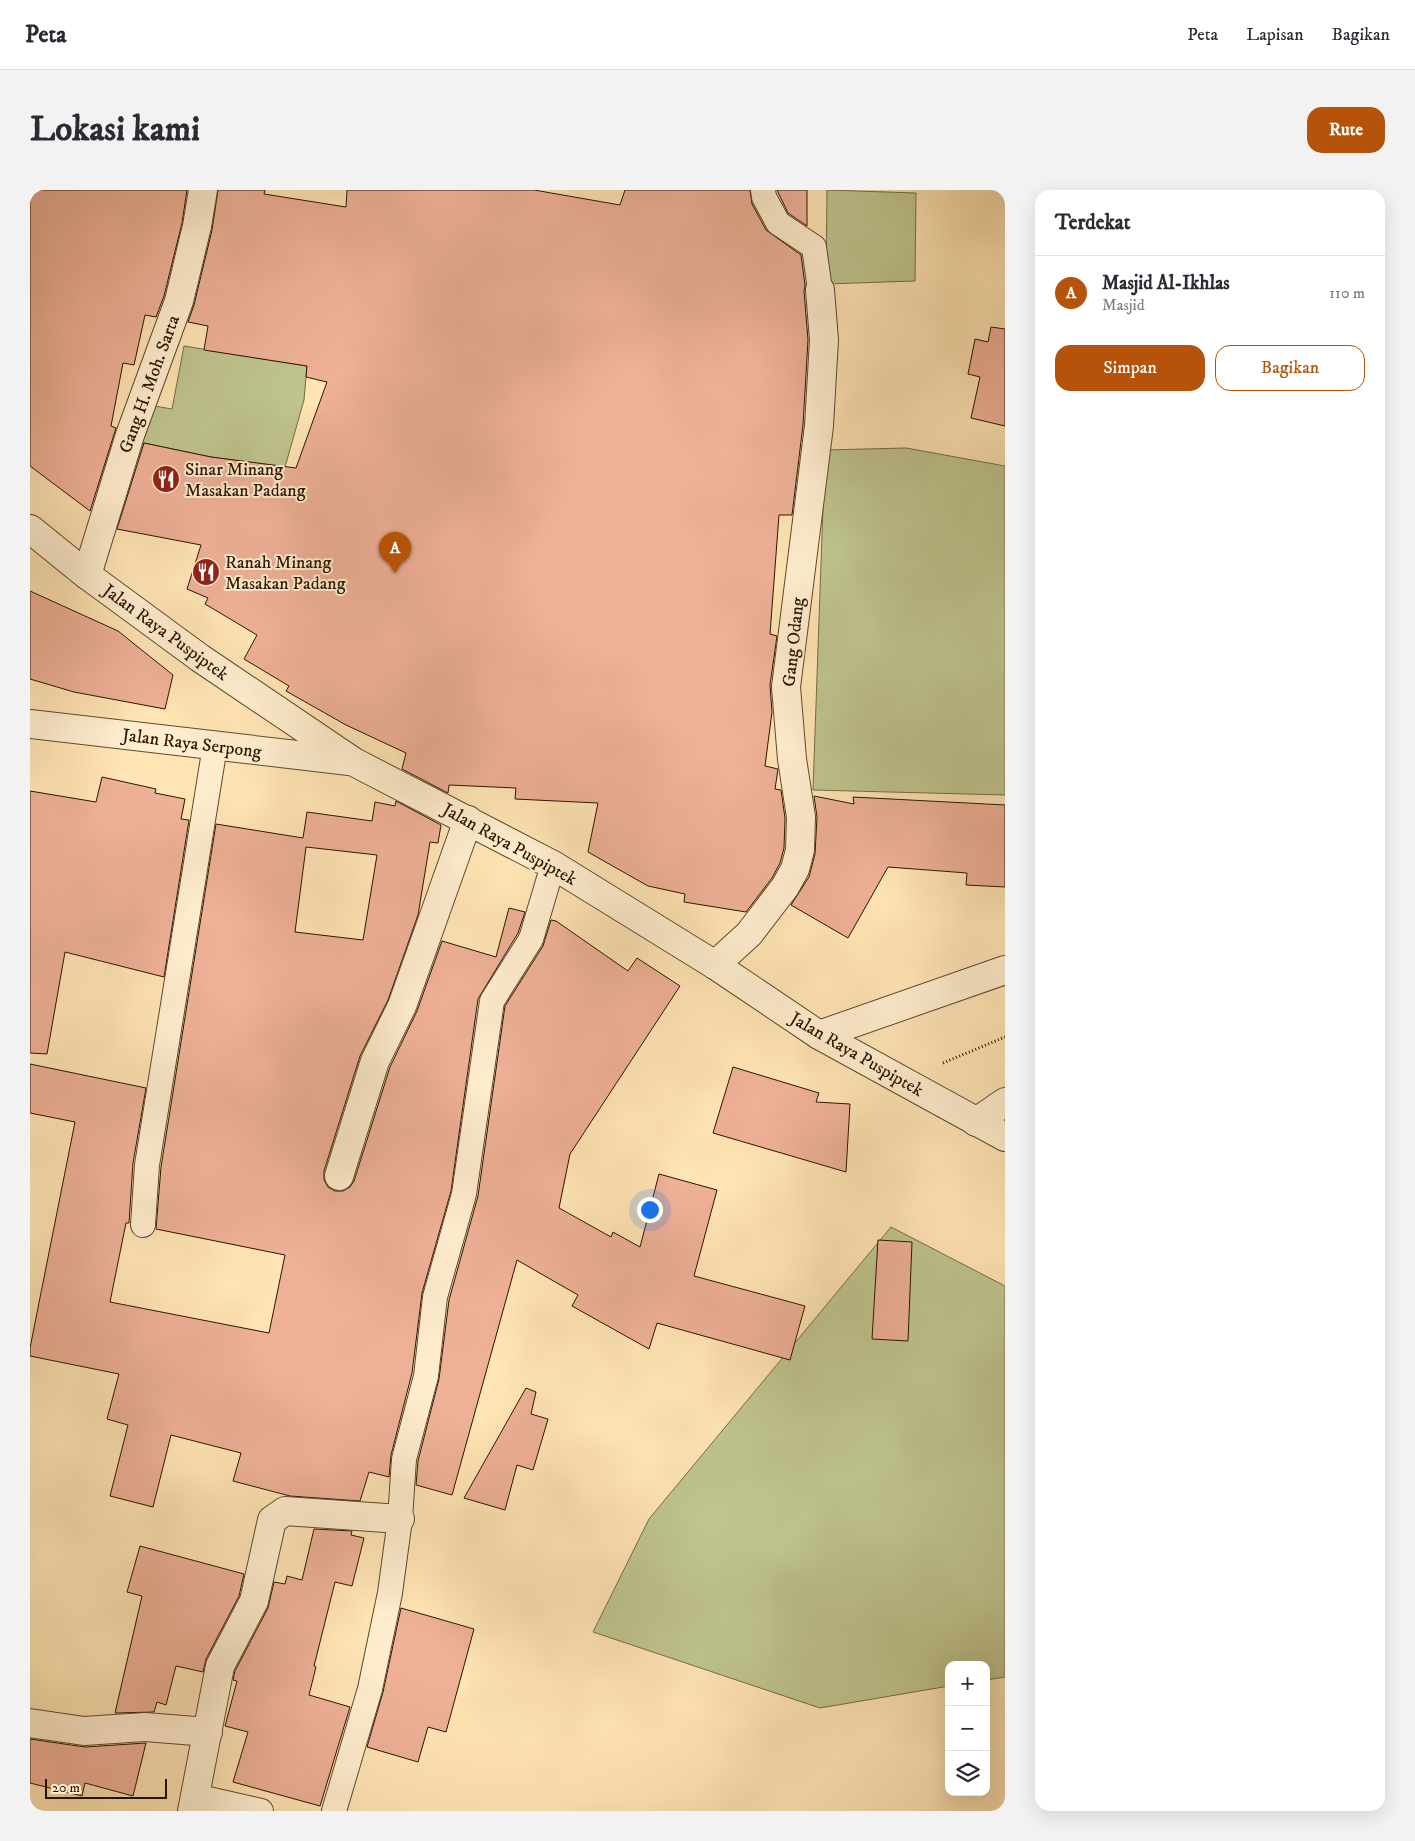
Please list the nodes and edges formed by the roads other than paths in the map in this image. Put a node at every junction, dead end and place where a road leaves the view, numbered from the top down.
1 (203, 190) edge
2 (763, 190) edge
3 (820, 290) joint
4 (30, 529) edge
5 (87, 576) junction
6 (30, 724) edge
7 (216, 746) junction
8 (354, 762) junction
9 (468, 820) junction
10 (553, 865) junction
11 (715, 965) junction
12 (1005, 970) edge
13 (820, 1035) junction
14 (1005, 1102) edge
15 (976, 1122) junction
16 (1005, 1137) edge
17 (339, 1176) dead end
18 (143, 1225) dead end
19 (400, 1520) junction
20 (30, 1723) edge
21 (208, 1732) junction
22 (193, 1804) edge
23 (261, 1811) edge
24 (334, 1811) edge

1 - 5 street, Gang H. Moh. Sarta
2 - 3 lane
3 - 11 street, Gang Odang
4 - 5 street, Jalan Raya Puspiptek
5 - 8 street, Jalan Raya Puspiptek
6 - 7 street, Jalan Raya Serpong
7 - 8 street, Jalan Raya Serpong
7 - 18 lane
8 - 9 street, Jalan Raya Puspiptek
9 - 10 street, Jalan Raya Puspiptek
9 - 17 street
10 - 11 street, Jalan Raya Puspiptek
10 - 19 lane
11 - 13 street, Jalan Raya Puspiptek
12 - 13 street
13 - 15 street, Jalan Raya Puspiptek
14 - 15 street
15 - 16 street, Jalan Raya Puspiptek
19 - 21 street
19 - 24 lane
20 - 21 street
21 - 22 street
22 - 23 lane

